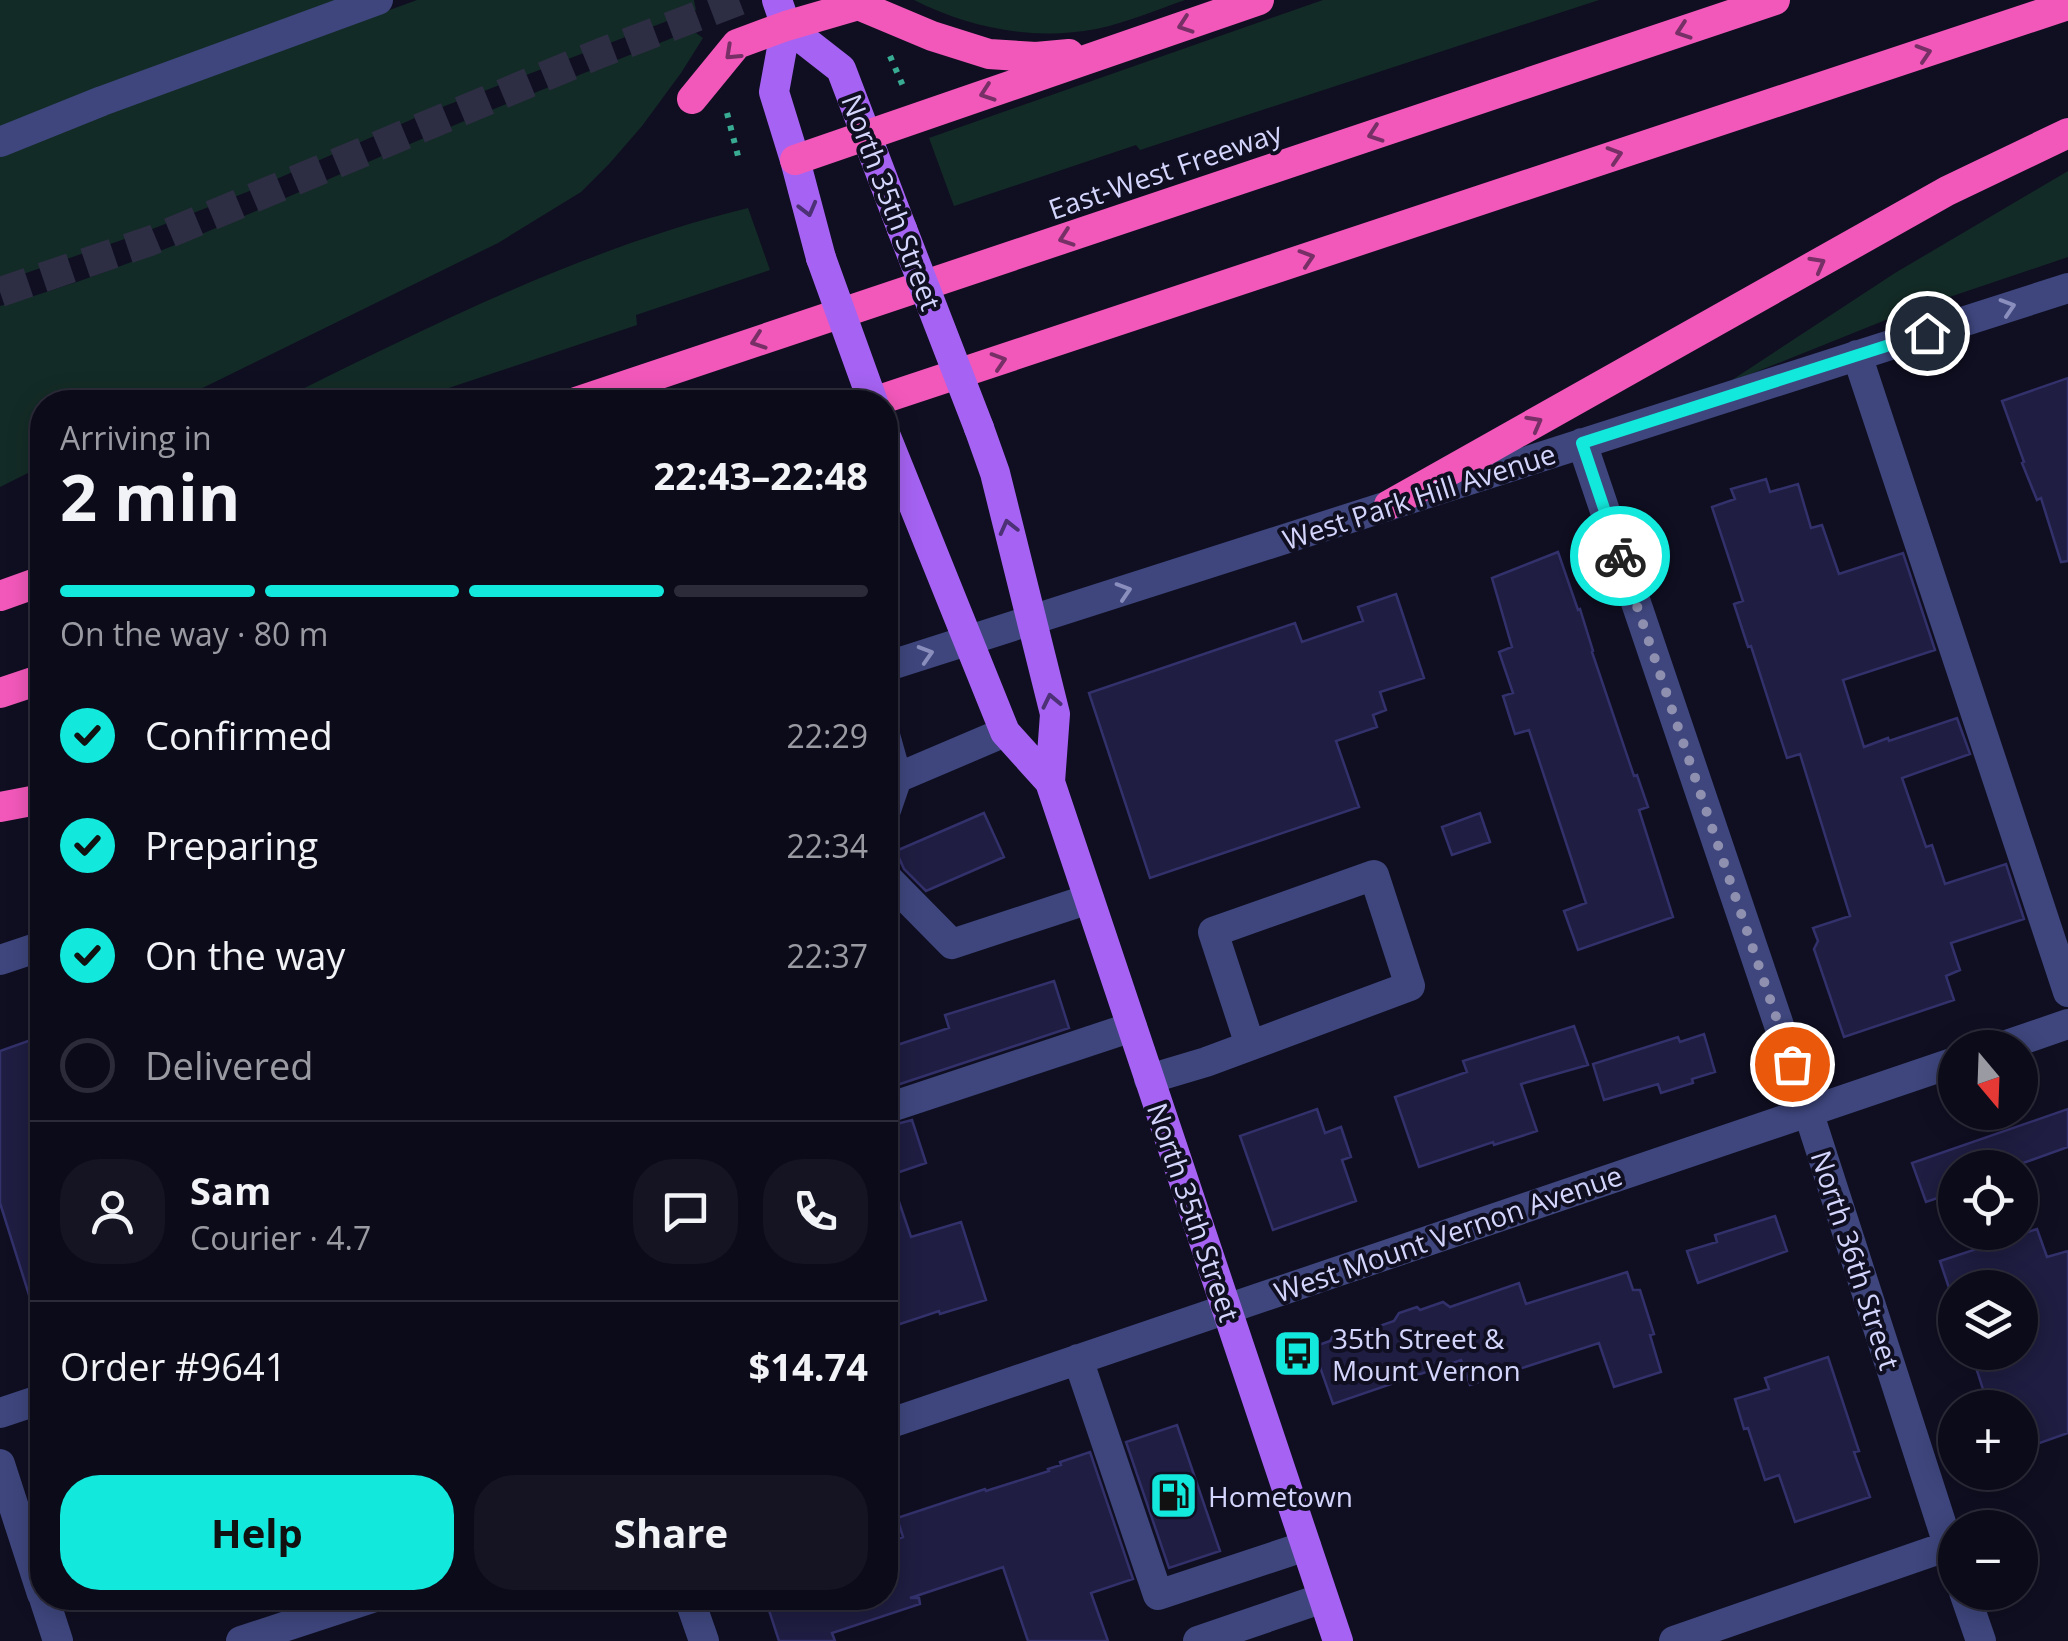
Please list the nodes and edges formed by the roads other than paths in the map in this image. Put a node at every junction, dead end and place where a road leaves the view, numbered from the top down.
1 (378, 0) edge
2 (1259, 0) edge
3 (1775, 0) edge
4 (2068, 5) edge
5 (781, 13) edge
6 (1112, 50) junction
7 (692, 98) dead end
8 (2068, 133) edge
9 (866, 135) junction
10 (0, 142) edge
11 (795, 160) junction
12 (2068, 288) edge
13 (1857, 355) junction
14 (612, 390) edge
15 (869, 390) edge
16 (898, 394) edge
17 (1582, 443) junction
18 (898, 466) edge
19 (1389, 505) junction
20 (30, 586) edge
21 (0, 596) edge
22 (1032, 622) junction
23 (968, 640) junction
24 (898, 663) edge
25 (30, 683) edge
26 (0, 693) edge
27 (1005, 732) junction
28 (898, 775) edge
29 (1050, 782) junction
30 (30, 801) edge
31 (0, 807) edge
32 (898, 889) edge
33 (1089, 899) junction
34 (30, 950) edge
35 (0, 960) edge
36 (2068, 992) edge
37 (2068, 1024) edge
38 (1132, 1027) junction
39 (2038, 1034) edge
40 (1250, 1045) junction
41 (1938, 1068) edge
42 (1149, 1079) junction
43 (898, 1105) edge
44 (1808, 1111) junction
45 (1226, 1309) junction
46 (1078, 1359) junction
47 (30, 1403) edge
48 (0, 1413) edge
49 (898, 1421) edge
50 (0, 1464) edge
51 (5, 1494) edge
52 (1938, 1513) edge
53 (1306, 1546) junction
54 (1938, 1560) edge
55 (30, 1561) edge
56 (1323, 1598) junction
57 (48, 1610) edge
58 (335, 1610) edge
59 (694, 1610) edge
60 (1970, 1610) edge
61 (58, 1641) edge
62 (241, 1641) edge
63 (704, 1641) edge
64 (1198, 1641) edge
65 (1338, 1641) edge
66 (1674, 1641) edge
67 (1981, 1641) edge

1 - 10 street
2 -> 6 highway
3 -> 14 highway, East-West Freeway
16 -> 4 highway
5 - 6 highway
5 -> 7 highway
5 - 9 main road, North 35th Street
5 - 11 main road
6 -> 9 highway
19 -> 8 highway
9 - 11 highway
22 -> 9 main road, North 35th Street, bridge
11 -> 15 main road, bridge
13 -> 12 street, West Park Hill Avenue
13 - 17 street, West Park Hill Avenue
13 - 36 street
17 - 19 street, West Park Hill Avenue
17 - 44 street, North 36th Street
18 - 23 main road, North 35th Street
22 -> 19 street, West Park Hill Avenue
20 - 21 highway
22 - 23 street, West Park Hill Avenue
29 -> 22 main road, North 35th Street
24 -> 23 street, West Park Hill Avenue
23 - 27 main road, North 35th Street
25 - 26 highway
27 - 28 street
27 - 29 main road, North 35th Street
29 - 33 main road, North 35th Street
30 - 31 highway
32 - 33 street
33 - 38 main road, North 35th Street
34 - 35 street
37 - 39 street
38 - 42 main road, North 35th Street
38 - 43 street
40 - 40 street
40 - 42 street
41 - 44 street, West Mount Vernon Avenue
42 - 45 main road, North 35th Street
44 - 45 street, West Mount Vernon Avenue
44 - 52 street, North 36th Street
45 - 46 street, West Mount Vernon Avenue
45 - 53 main road, North 35th Street
46 - 49 street, West Mount Vernon Avenue
46 - 53 street
47 - 48 street
50 - 51 street
51 - 55 street
53 - 56 main road, North 35th Street
54 - 66 street
56 - 64 street
56 - 65 main road, North 35th Street
57 - 61 street
58 - 62 street
59 - 63 street
60 - 67 street

